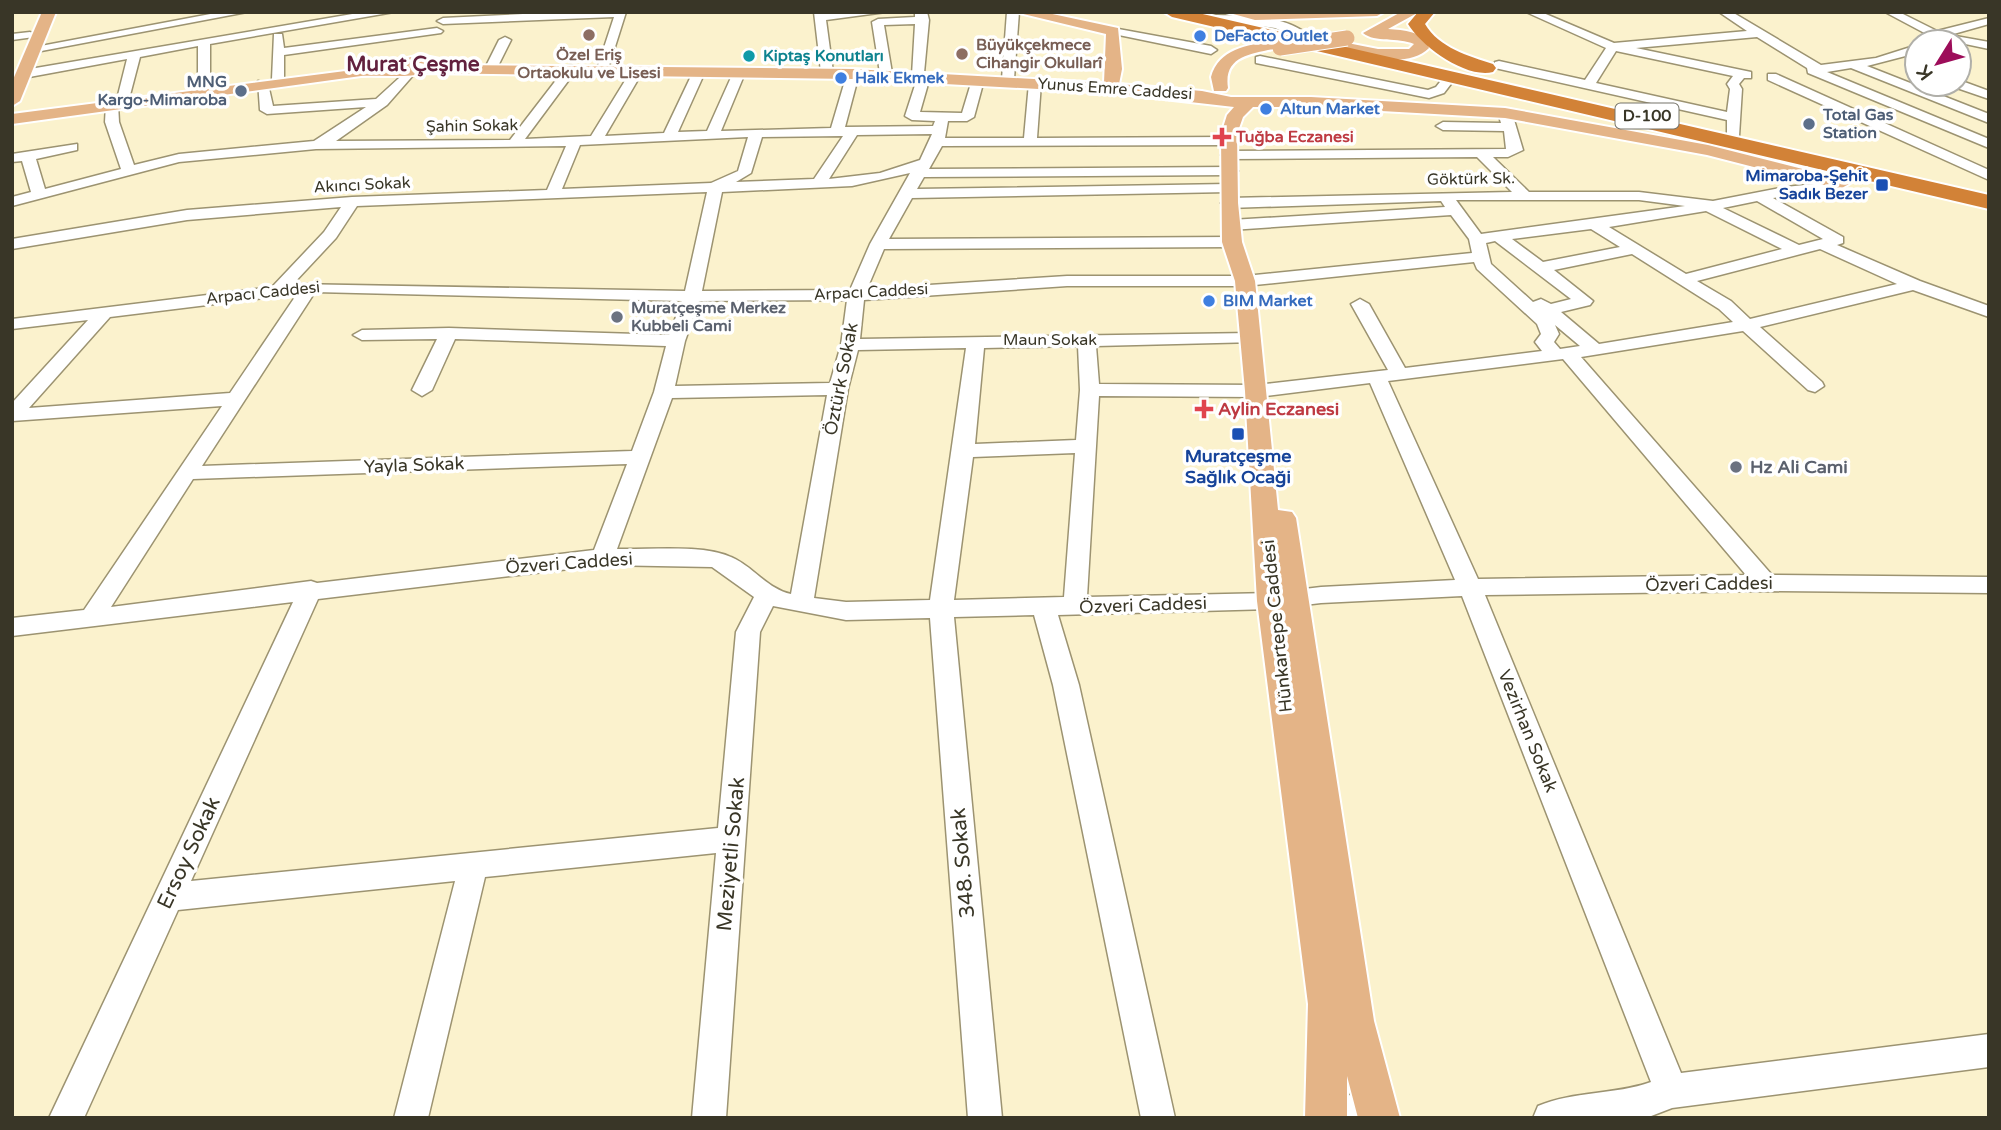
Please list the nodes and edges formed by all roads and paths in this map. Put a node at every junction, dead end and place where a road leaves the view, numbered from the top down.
1 (39, 12) edge
2 (49, 12) edge
3 (242, 12) edge
4 (270, 12) edge
5 (881, 12) edge
6 (1013, 12) edge
7 (1022, 12) edge
8 (1172, 12) edge
9 (1193, 12) edge
10 (1377, 12) edge
11 (1398, 12) edge
12 (1412, 12) edge
13 (1427, 12) edge
14 (1531, 12) edge
15 (1724, 12) edge
16 (1890, 12) edge
17 (382, 13) edge
18 (621, 13) edge
19 (1286, 14) edge
20 (820, 15) edge
21 (1225, 15) edge
22 (1962, 15) dead end
23 (176, 16) edge
24 (922, 16) edge
25 (443, 21) edge
26 (1986, 21) edge
27 (281, 28) junction
28 (1922, 28) edge
29 (1970, 28) edge
30 (1113, 31) junction
31 (1370, 33) junction
32 (1759, 33) junction
33 (12, 37) edge
34 (1339, 39) junction
35 (505, 40) dead end
36 (33, 42) junction
37 (204, 42) junction
38 (188, 45) junction
39 (1276, 46) junction
40 (1613, 47) junction
41 (1211, 51) dead end
42 (278, 52) junction
43 (1903, 54) edge
44 (134, 55) junction
45 (1889, 58) junction
46 (1259, 60) dead end
47 (1903, 63) edge
48 (415, 65) junction
49 (1499, 65) dead end
50 (1853, 65) junction
51 (492, 66) junction
52 (604, 66) junction
53 (16, 69) edge
54 (571, 69) junction
55 (1815, 69) junction
56 (637, 71) junction
57 (699, 72) junction
58 (827, 72) junction
59 (739, 73) junction
60 (886, 73) junction
61 (853, 74) junction
62 (921, 76) junction
63 (1451, 76) junction
64 (1771, 77) junction
65 (1007, 79) junction
66 (1745, 79) junction
67 (978, 80) junction
68 (270, 82) junction
69 (1035, 83) junction
70 (1588, 86) junction
71 (1111, 87) junction
72 (1495, 87) junction
73 (204, 89) junction
74 (1218, 93) junction
75 (1248, 94) junction
76 (12, 101) edge
77 (118, 102) junction
78 (382, 102) junction
79 (12, 113) edge
80 (12, 118) edge
81 (1989, 119) edge
82 (1507, 120) junction
83 (1443, 126) dead end
84 (1732, 127) junction
85 (939, 130) junction
86 (837, 131) junction
87 (853, 131) junction
88 (756, 133) junction
89 (712, 135) junction
90 (669, 137) junction
91 (596, 140) junction
92 (575, 141) junction
93 (1030, 142) junction
94 (514, 144) junction
95 (1989, 144) edge
96 (316, 145) junction
97 (72, 148) dead end
98 (1482, 153) junction
99 (20, 157) edge
100 (1229, 165) junction
101 (920, 168) junction
102 (129, 170) junction
103 (1847, 178) junction
104 (819, 183) junction
105 (716, 186) junction
106 (1879, 190) junction
107 (1936, 190) junction
108 (1988, 191) edge
109 (554, 194) junction
110 (905, 194) junction
111 (39, 195) junction
112 (1445, 196) junction
113 (1525, 196) junction
114 (1759, 196) junction
115 (12, 202) edge
116 (352, 202) junction
117 (1710, 206) junction
118 (1457, 211) junction
119 (1594, 224) junction
120 (1232, 233) junction
121 (1498, 236) junction
122 (1477, 239) junction
123 (12, 244) edge
124 (878, 244) junction
125 (1821, 244) junction
126 (1634, 249) junction
127 (1797, 250) junction
128 (1481, 258) junction
129 (1539, 268) junction
130 (1684, 279) junction
131 (1245, 281) junction
132 (1914, 285) junction
133 (310, 287) junction
134 (278, 290) junction
135 (856, 295) junction
136 (692, 296) junction
137 (1360, 304) dead end
138 (1548, 310) junction
139 (106, 312) junction
140 (1989, 312) edge
141 (12, 324) edge
142 (1750, 324) junction
143 (449, 333) junction
144 (362, 335) dead end
145 (1251, 338) junction
146 (1087, 340) junction
147 (676, 341) junction
148 (976, 341) junction
149 (850, 345) junction
150 (1561, 346) junction
151 (1387, 374) junction
152 (1815, 386) dead end
153 (838, 389) junction
154 (422, 390) dead end
155 (1090, 390) junction
156 (1257, 390) junction
157 (664, 392) junction
158 (233, 399) junction
159 (14, 415) edge
160 (1086, 446) junction
161 (964, 451) junction
162 (641, 457) junction
163 (187, 473) junction
164 (603, 557) junction
165 (1766, 583) junction
166 (1989, 585) edge
167 (1470, 587) junction
168 (311, 589) junction
169 (767, 594) junction
170 (1282, 599) junction
171 (801, 604) junction
172 (1075, 607) junction
173 (941, 609) junction
174 (1044, 609) junction
175 (91, 618) junction
176 (12, 627) edge
177 (732, 839) junction
178 (473, 866) junction
179 (169, 897) junction
180 (1989, 1050) edge
181 (1672, 1091) junction
182 (1629, 1113) edge
183 (66, 1118) edge
184 (411, 1118) edge
185 (709, 1118) edge
186 (985, 1118) edge
187 (1158, 1118) edge
188 (1326, 1118) edge
189 (1337, 1118) edge
190 (1369, 1118) edge
191 (1379, 1118) edge
192 (1550, 1118) edge

1 - 36 main road
2 - 36 main road
3 - 23 street
4 - 27 street
5 - 20 street
6 - 65 street
7 - 30 main road
8 - 63 highway, D-100
9 - 21 highway, D-100
10 - 19 main road
11 - 34 main road
12 - 31 main road
13 - 84 highway
14 - 40 street
15 - 32 street
16 - 28 street
17 - 27 street
18 - 25 street
18 - 52 street
19 - 21 main road
20 - 58 street
21 - 34 highway, D-100
22 - 26 street
23 - 36 street
23 - 38 street
24 - 60 street
24 - 62 street
25 - 42 street
25 - 48 street
26 - 29 street
27 - 37 street
27 - 42 street
30 - 41 street
30 - 71 main road
31 - 34 main road
31 - 34 main road
32 - 40 street
32 - 55 street
33 - 36 street
34 - 39 main road, bridge
34 - 84 highway, D-100
35 - 51 street
36 - 53 main road
37 - 38 street
37 - 73 street
38 - 44 street
39 - 74 main road
39 - 75 main road
40 - 66 street
40 - 70 street
42 - 68 street
43 - 45 street
44 - 53 street
44 - 77 street
45 - 47 street
45 - 50 street
46 - 63 street
48 - 51 main road
48 - 54 main road, Yunus Emre Caddesi
48 - 68 main road
48 - 78 street
49 - 70 street
50 - 55 street
50 - 81 street
51 - 52 main road
52 - 58 main road
53 - 76 main road
54 - 56 main road, Yunus Emre Caddesi
54 - 94 street
55 - 64 street
55 - 95 street
56 - 57 main road, Yunus Emre Caddesi
56 - 91 street
57 - 59 main road, Yunus Emre Caddesi
57 - 90 street
58 - 60 main road
59 - 61 main road, Yunus Emre Caddesi
59 - 89 street
60 - 62 main road
61 - 62 main road, Yunus Emre Caddesi
61 - 86 street
62 - 65 main road
62 - 67 main road, Yunus Emre Caddesi
62 - 85 street
63 - 72 highway, D-100
64 - 66 street
64 - 108 street
65 - 71 main road
66 - 84 street
67 - 69 main road, Yunus Emre Caddesi
67 - 85 street
68 - 73 main road
68 - 77 main road
68 - 78 street
69 - 71 main road, Yunus Emre Caddesi
69 - 93 street
70 - 84 street
71 - 74 main road
72 - 75 main road
72 - 103 highway, D-100
73 - 77 main road
74 - 75 main road
74 - 100 main road, Hünkartepe Caddesi
75 - 82 main road
75 - 100 main road
77 - 79 main road
77 - 80 main road
77 - 102 street
78 - 96 street
82 - 83 street
82 - 98 street
82 - 103 main road
84 - 108 highway, D-100
85 - 87 street, Şahin Sokak
85 - 93 street
85 - 101 street, Öztürk Sokak
86 - 87 street, Şahin Sokak
86 - 88 street, Şahin Sokak
87 - 104 street
88 - 89 street, Şahin Sokak
88 - 105 street
89 - 90 street, Şahin Sokak
90 - 91 street, Şahin Sokak
91 - 92 street, Şahin Sokak
92 - 94 street, Şahin Sokak
92 - 109 street
93 - 100 street
94 - 96 street, Şahin Sokak
96 - 102 street, Şahin Sokak
97 - 99 street
98 - 100 street
98 - 113 street
99 - 111 street
100 - 101 street
100 - 110 street
100 - 112 street, Göktürk Sk.
100 - 120 main road, Hünkartepe Caddesi
101 - 104 street
101 - 110 street, Öztürk Sokak
102 - 111 street, Şahin Sokak
103 - 106 highway
103 - 107 highway, D-100
103 - 114 street
104 - 105 street
105 - 109 street, Akıncı Sokak
105 - 136 street
106 - 107 highway
106 - 108 highway
107 - 108 highway, D-100
109 - 116 street, Akıncı Sokak
110 - 124 street, Öztürk Sokak
111 - 115 street, Şahin Sokak
112 - 113 street, Göktürk Sk.
112 - 118 street
113 - 117 street, Göktürk Sk.
114 - 117 street
114 - 125 street
116 - 123 street, Akıncı Sokak
116 - 134 street
117 - 119 street
117 - 127 street
118 - 120 street
118 - 122 street
119 - 121 street
119 - 126 street
120 - 124 street
120 - 131 main road, Hünkartepe Caddesi
121 - 122 street
121 - 129 street
122 - 128 street
124 - 135 street, Öztürk Sokak
125 - 127 street
125 - 132 street
126 - 129 street
126 - 130 street
127 - 130 street
128 - 131 street, Arpacı Caddesi
128 - 138 street
128 - 150 street
129 - 138 street
130 - 142 street
131 - 135 street, Arpacı Caddesi
131 - 145 main road, Hünkartepe Caddesi
132 - 140 street
132 - 142 street
133 - 134 street, Arpacı Caddesi
133 - 136 street, Arpacı Caddesi
133 - 158 street
134 - 139 street, Arpacı Caddesi
135 - 136 street, Arpacı Caddesi
135 - 149 street, Öztürk Sokak
136 - 147 street
137 - 151 street, Vezirhan Sokak
138 - 150 street
139 - 141 street, Arpacı Caddesi
139 - 159 street
142 - 150 street
142 - 152 street
143 - 144 street
143 - 147 street
143 - 154 street
145 - 146 street, Maun Sokak
145 - 156 main road, Hünkartepe Caddesi
146 - 148 street, Maun Sokak
146 - 155 street
147 - 157 street
148 - 149 street, Maun Sokak
148 - 161 street, 348. Sokak
149 - 153 street, Öztürk Sokak
150 - 151 street
150 - 165 street
151 - 156 street
151 - 167 street, Vezirhan Sokak
153 - 157 street
153 - 171 street, Öztürk Sokak
155 - 156 street
155 - 160 street
156 - 170 main road, Hünkartepe Caddesi
157 - 162 street
158 - 159 street
158 - 163 street
160 - 161 street
160 - 172 street
161 - 173 street, 348. Sokak
162 - 163 street, Yayla Sokak
162 - 164 street
163 - 175 street
164 - 168 street, Özveri Caddesi
164 - 169 street, Özveri Caddesi
165 - 166 street, Özveri Caddesi
165 - 167 street, Özveri Caddesi
167 - 170 street, Özveri Caddesi
167 - 181 street, Vezirhan Sokak
168 - 175 street, Özveri Caddesi
168 - 179 street, Ersoy Sokak
169 - 171 street, Özveri Caddesi
169 - 177 street, Meziyetli Sokak
170 - 172 street, Özveri Caddesi
170 - 188 main road, Hünkartepe Caddesi
170 - 191 main road
171 - 173 street, Özveri Caddesi
172 - 174 street, Özveri Caddesi
173 - 174 street, Özveri Caddesi
173 - 186 street, 348. Sokak
174 - 187 street
175 - 176 street, Özveri Caddesi
177 - 178 street
177 - 185 street, Meziyetli Sokak
178 - 179 street
178 - 184 street
179 - 183 street, Ersoy Sokak
180 - 181 street
181 - 182 street
182 - 192 street
189 - 190 street

